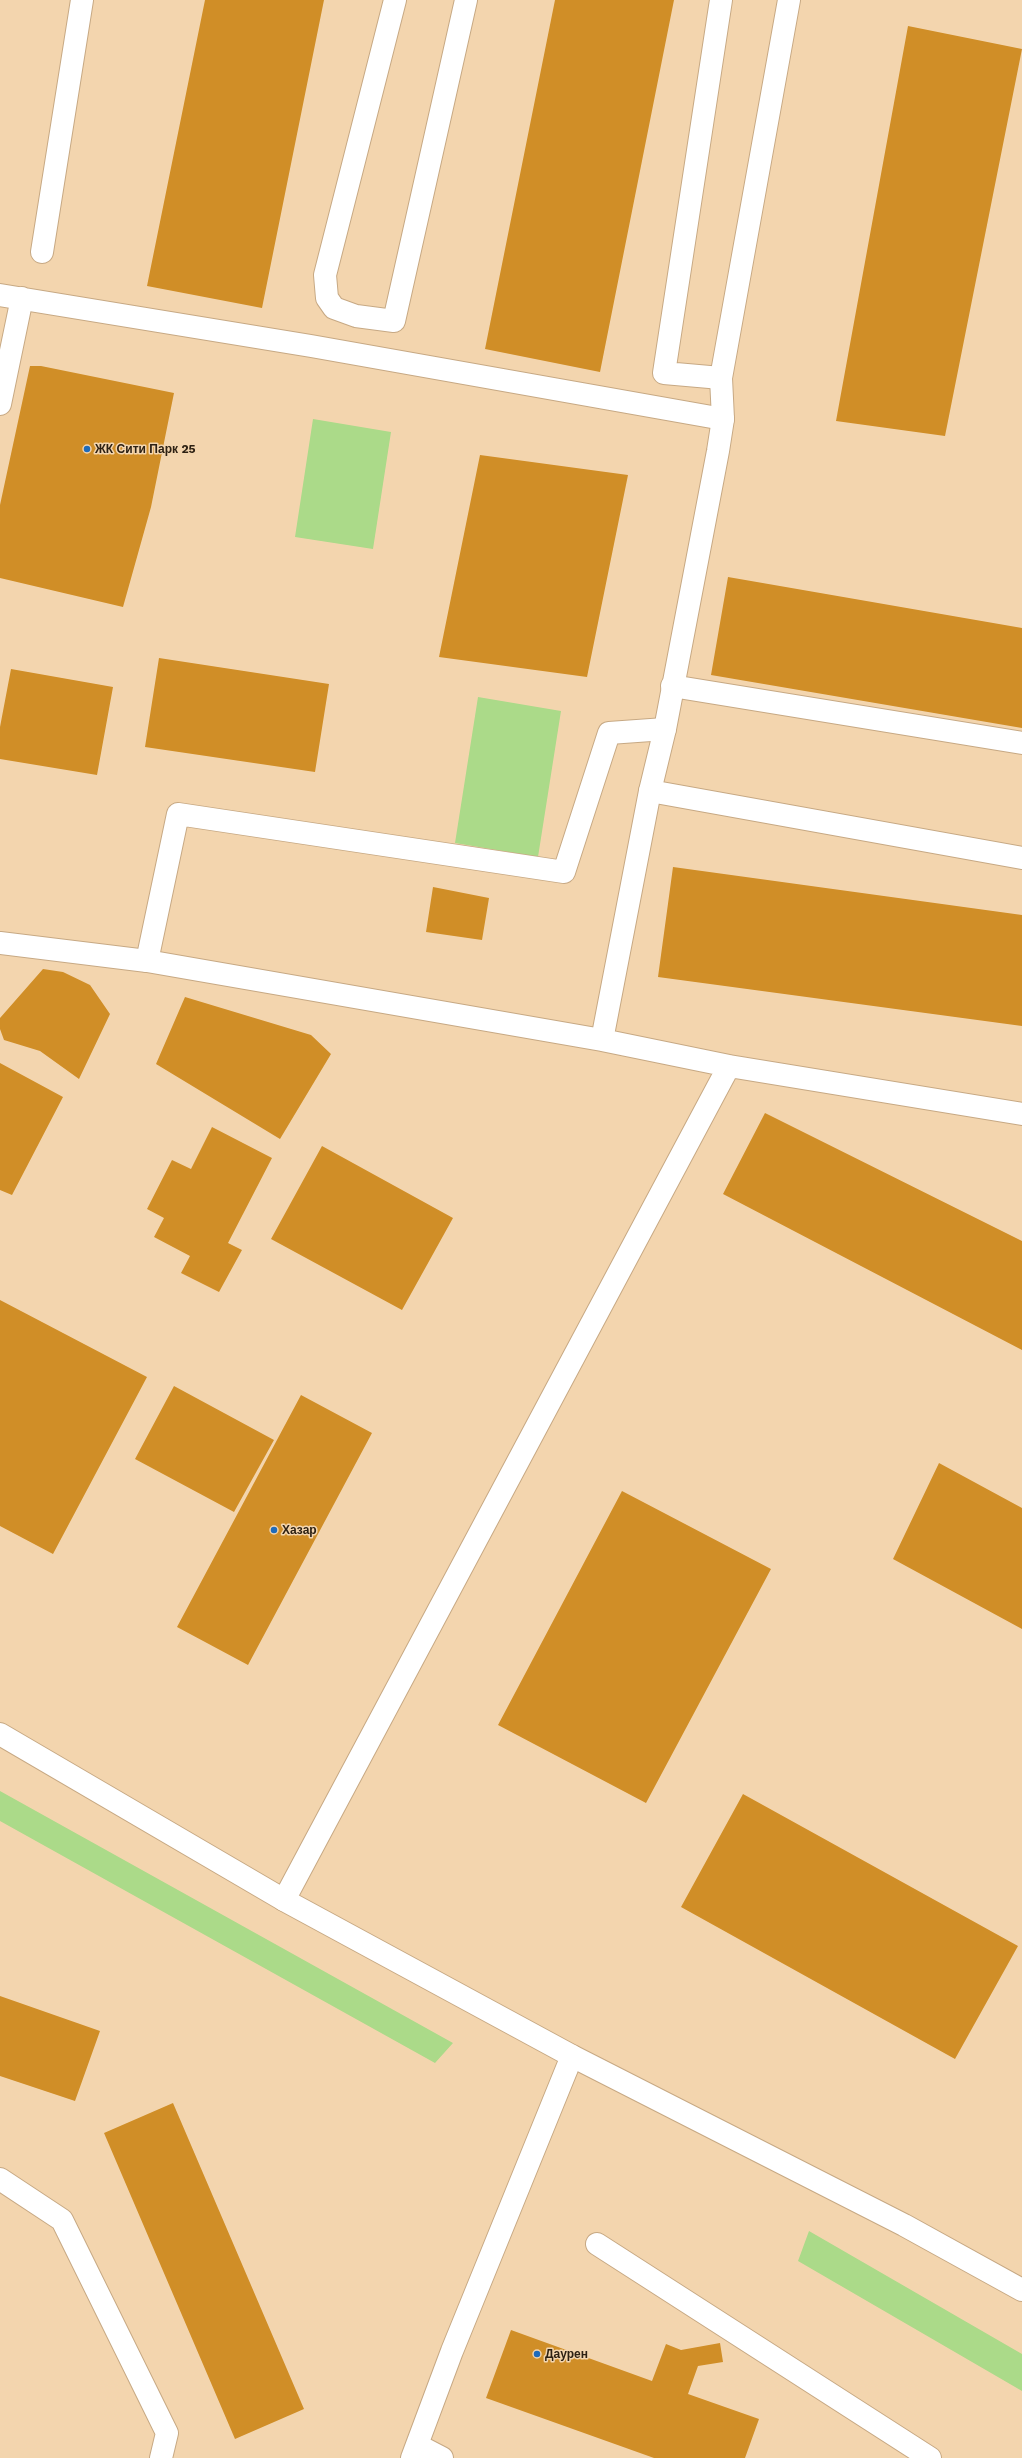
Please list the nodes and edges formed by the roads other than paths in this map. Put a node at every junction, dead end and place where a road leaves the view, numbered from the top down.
1 (82, 0) edge
2 (395, 0) edge
3 (466, 0) edge
4 (721, 0) edge
5 (789, 0) edge
6 (42, 252) dead end
7 (0, 295) edge
8 (22, 298) junction
9 (721, 378) junction
10 (0, 404) edge
11 (723, 419) junction
12 (672, 686) junction
13 (665, 729) junction
14 (1022, 743) edge
15 (650, 790) junction
16 (1022, 858) edge
17 (0, 943) edge
18 (147, 961) junction
19 (602, 1040) junction
20 (729, 1066) junction
21 (1022, 1114) edge
22 (0, 1734) edge
23 (284, 1900) junction
24 (572, 2056) junction
25 (0, 2179) edge
26 (597, 2244) dead end
27 (1022, 2290) edge
28 (415, 2451) edge
29 (160, 2458) edge
30 (442, 2458) edge
31 (930, 2458) edge

1 - 6 street
2 - 3 street
4 - 9 street
5 - 9 street
7 - 8 street
8 - 10 street
8 - 11 street
9 - 11 street
11 - 12 street
12 - 13 street
12 - 14 street
13 - 15 street
13 - 18 street
15 - 16 street
15 - 19 street
17 - 18 street
18 - 19 street
19 - 20 street
20 - 21 street
20 - 23 street
22 - 23 street
23 - 24 street
24 - 27 street
24 - 28 street
25 - 29 street
26 - 31 street
28 - 30 street

